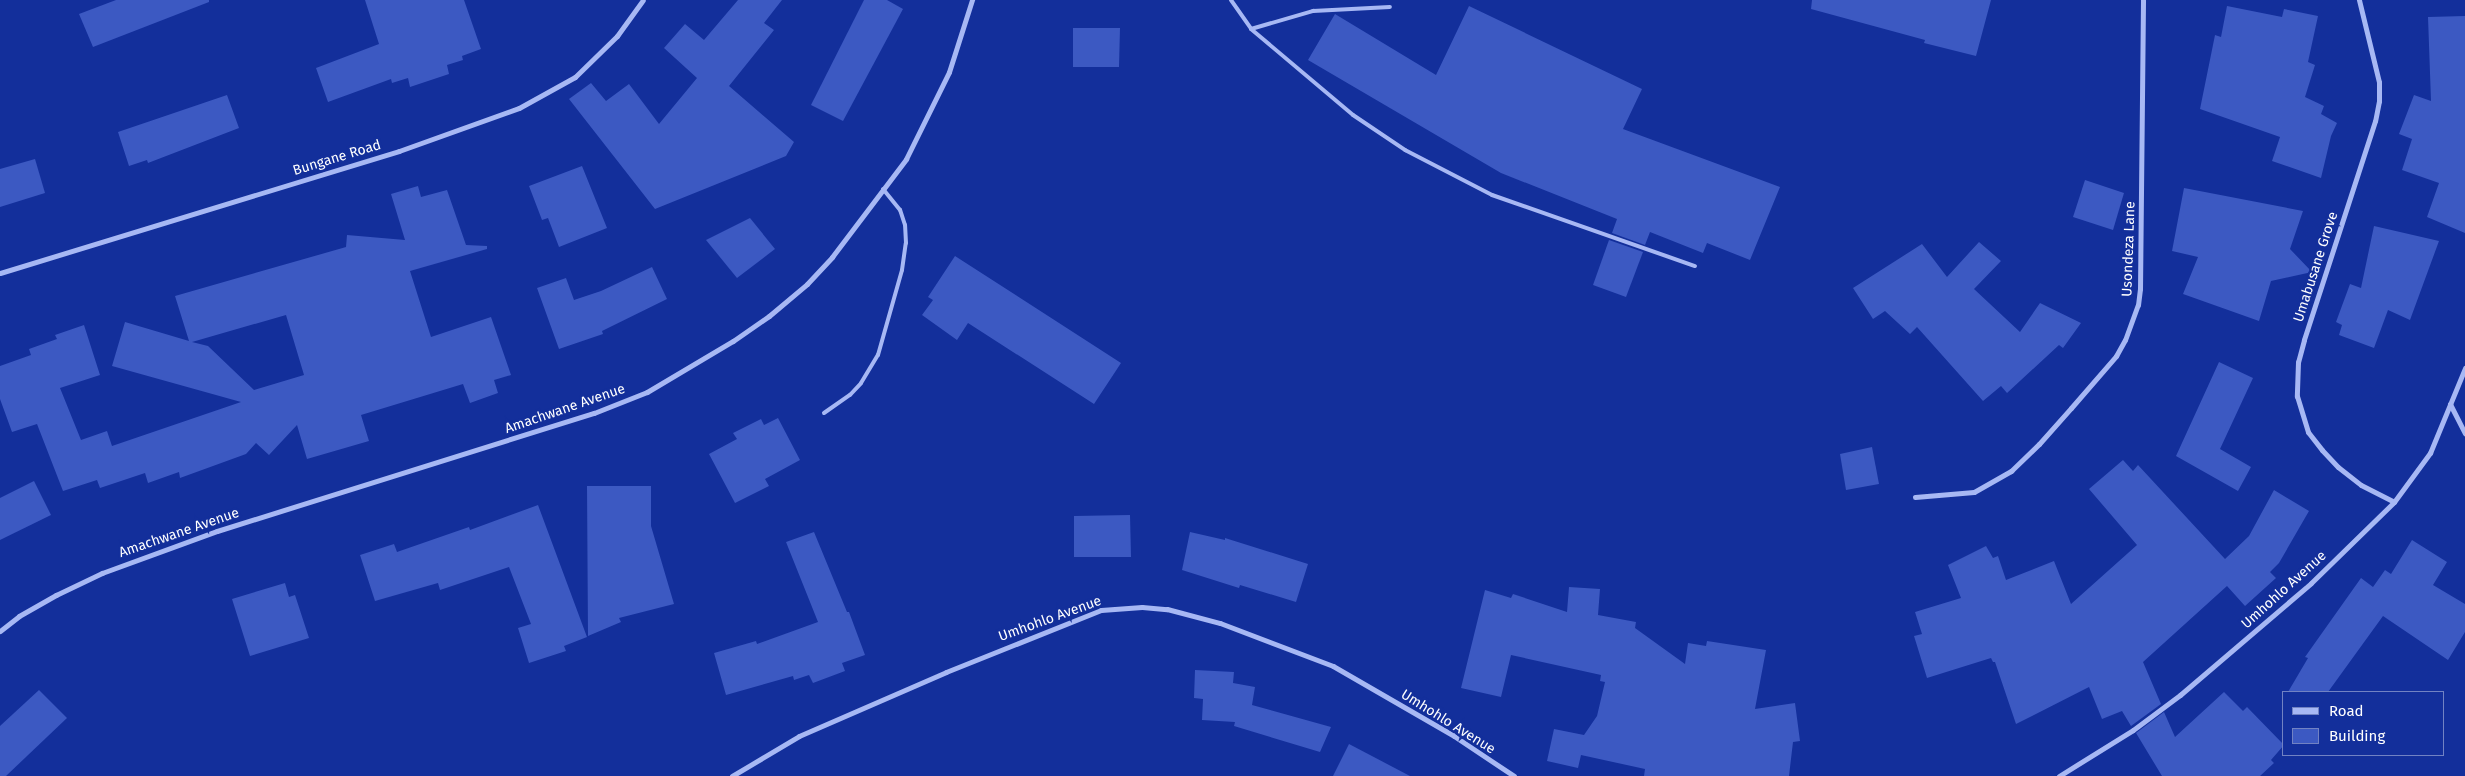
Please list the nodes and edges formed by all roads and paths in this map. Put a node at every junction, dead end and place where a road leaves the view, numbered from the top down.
1 (643, 0) edge
2 (972, 0) edge
3 (1230, 0) edge
4 (2143, 0) edge
5 (2359, 0) edge
6 (1390, 7) dead end
7 (1251, 29) junction
8 (883, 189) junction
9 (1695, 266) dead end
10 (0, 273) edge
11 (2465, 368) edge
12 (2450, 404) junction
13 (824, 413) dead end
14 (2465, 433) edge
15 (1915, 497) dead end
16 (2394, 502) junction
17 (0, 631) edge
18 (732, 776) edge
19 (1514, 776) edge
20 (2059, 776) edge

1 - 10 street, Bungane Road
2 - 8 street, Amachwane Avenue
3 - 7 lane
4 - 15 street, Usondeza Lane
5 - 16 street, Umabusane Grove
6 - 7 lane
7 - 9 lane
8 - 13 lane
8 - 17 street, Amachwane Avenue
11 - 12 street, Umhohlo Avenue
12 - 14 street
12 - 16 street, Umhohlo Avenue
16 - 20 street, Umhohlo Avenue
18 - 19 street, Umhohlo Avenue

